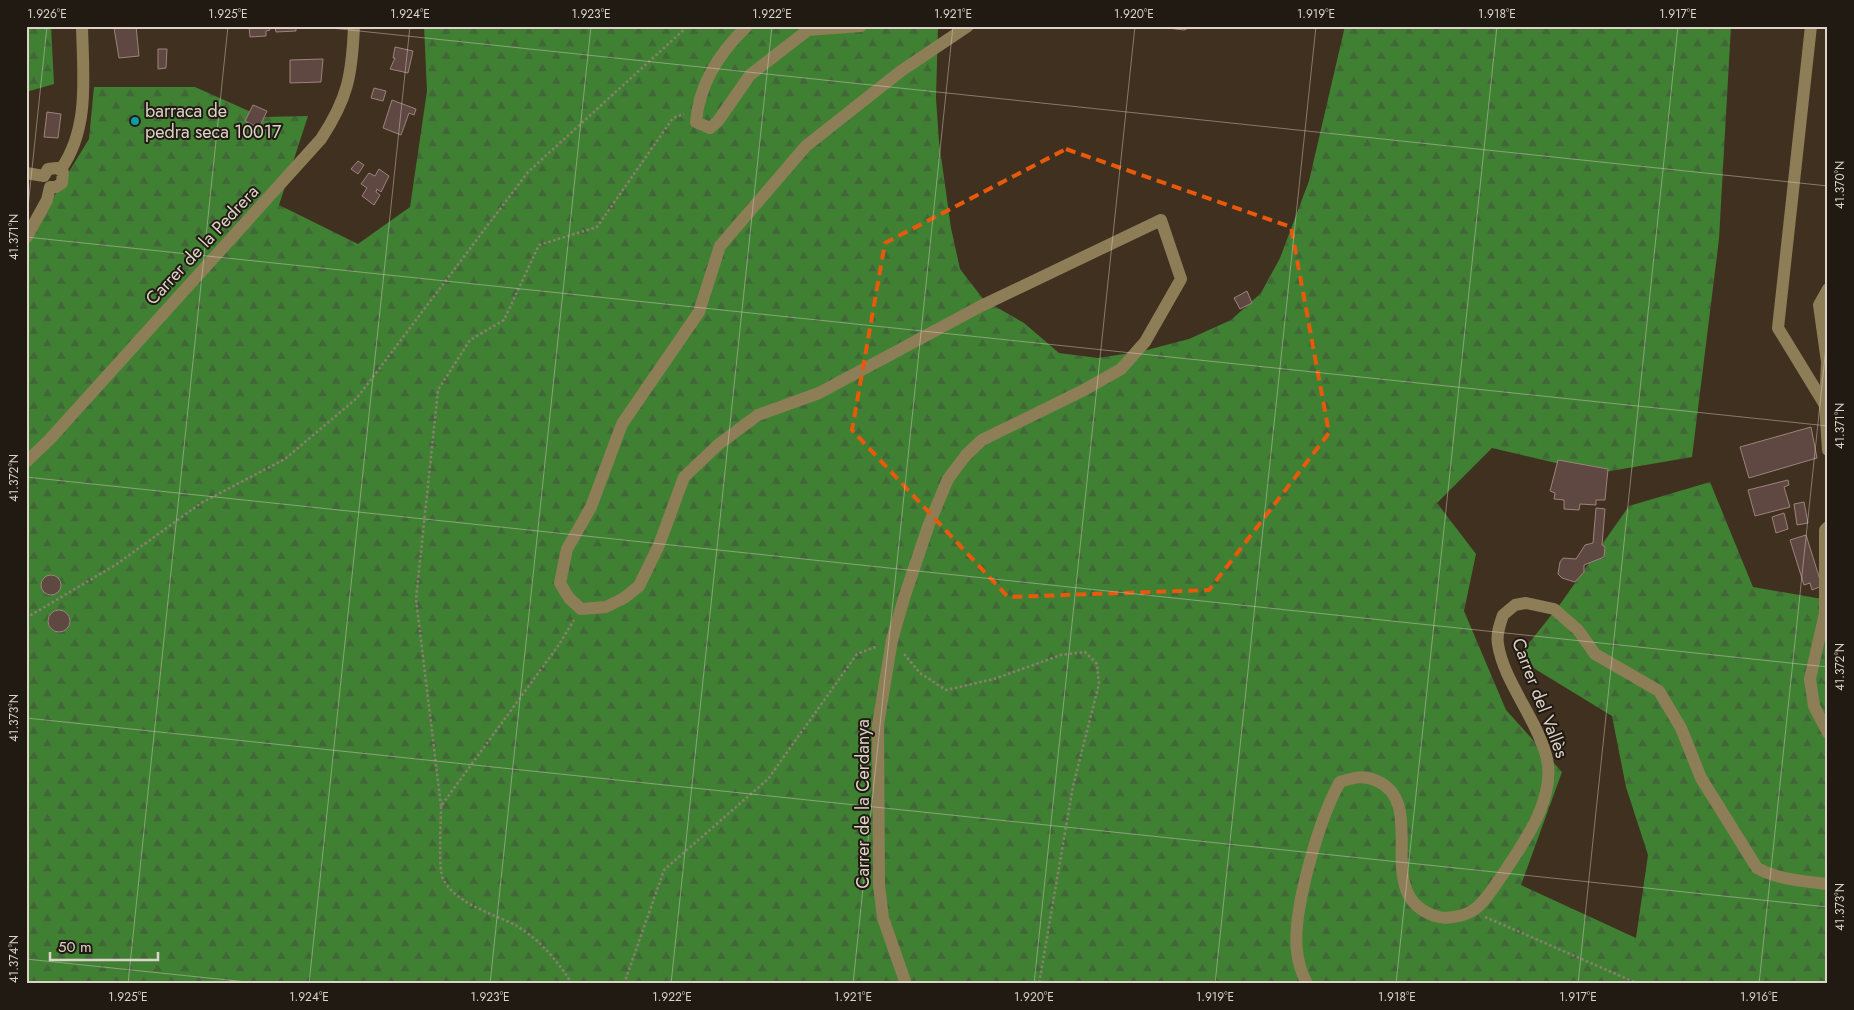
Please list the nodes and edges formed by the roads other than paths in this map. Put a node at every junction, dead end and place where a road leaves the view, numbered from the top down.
1 (82, 26) edge
2 (354, 26) edge
3 (746, 26) edge
4 (861, 26) edge
5 (968, 26) edge
6 (1811, 26) edge
7 (26, 173) edge
8 (47, 181) junction
9 (26, 238) edge
10 (1828, 289) edge
11 (1826, 406) edge
12 (1828, 450) edge
13 (26, 462) edge
14 (1828, 527) edge
15 (1828, 733) edge
16 (1828, 884) edge
17 (906, 984) edge
18 (1307, 984) edge

1 - 8 street
2 - 13 street, Carrer de la Pedrera
3 - 4 street
5 - 17 street, Carrer de la Cerdanya
6 - 11 street
7 - 8 street
8 - 9 street
10 - 11 street
11 - 12 street
14 - 15 street
16 - 18 street, Carrer del Vallès

